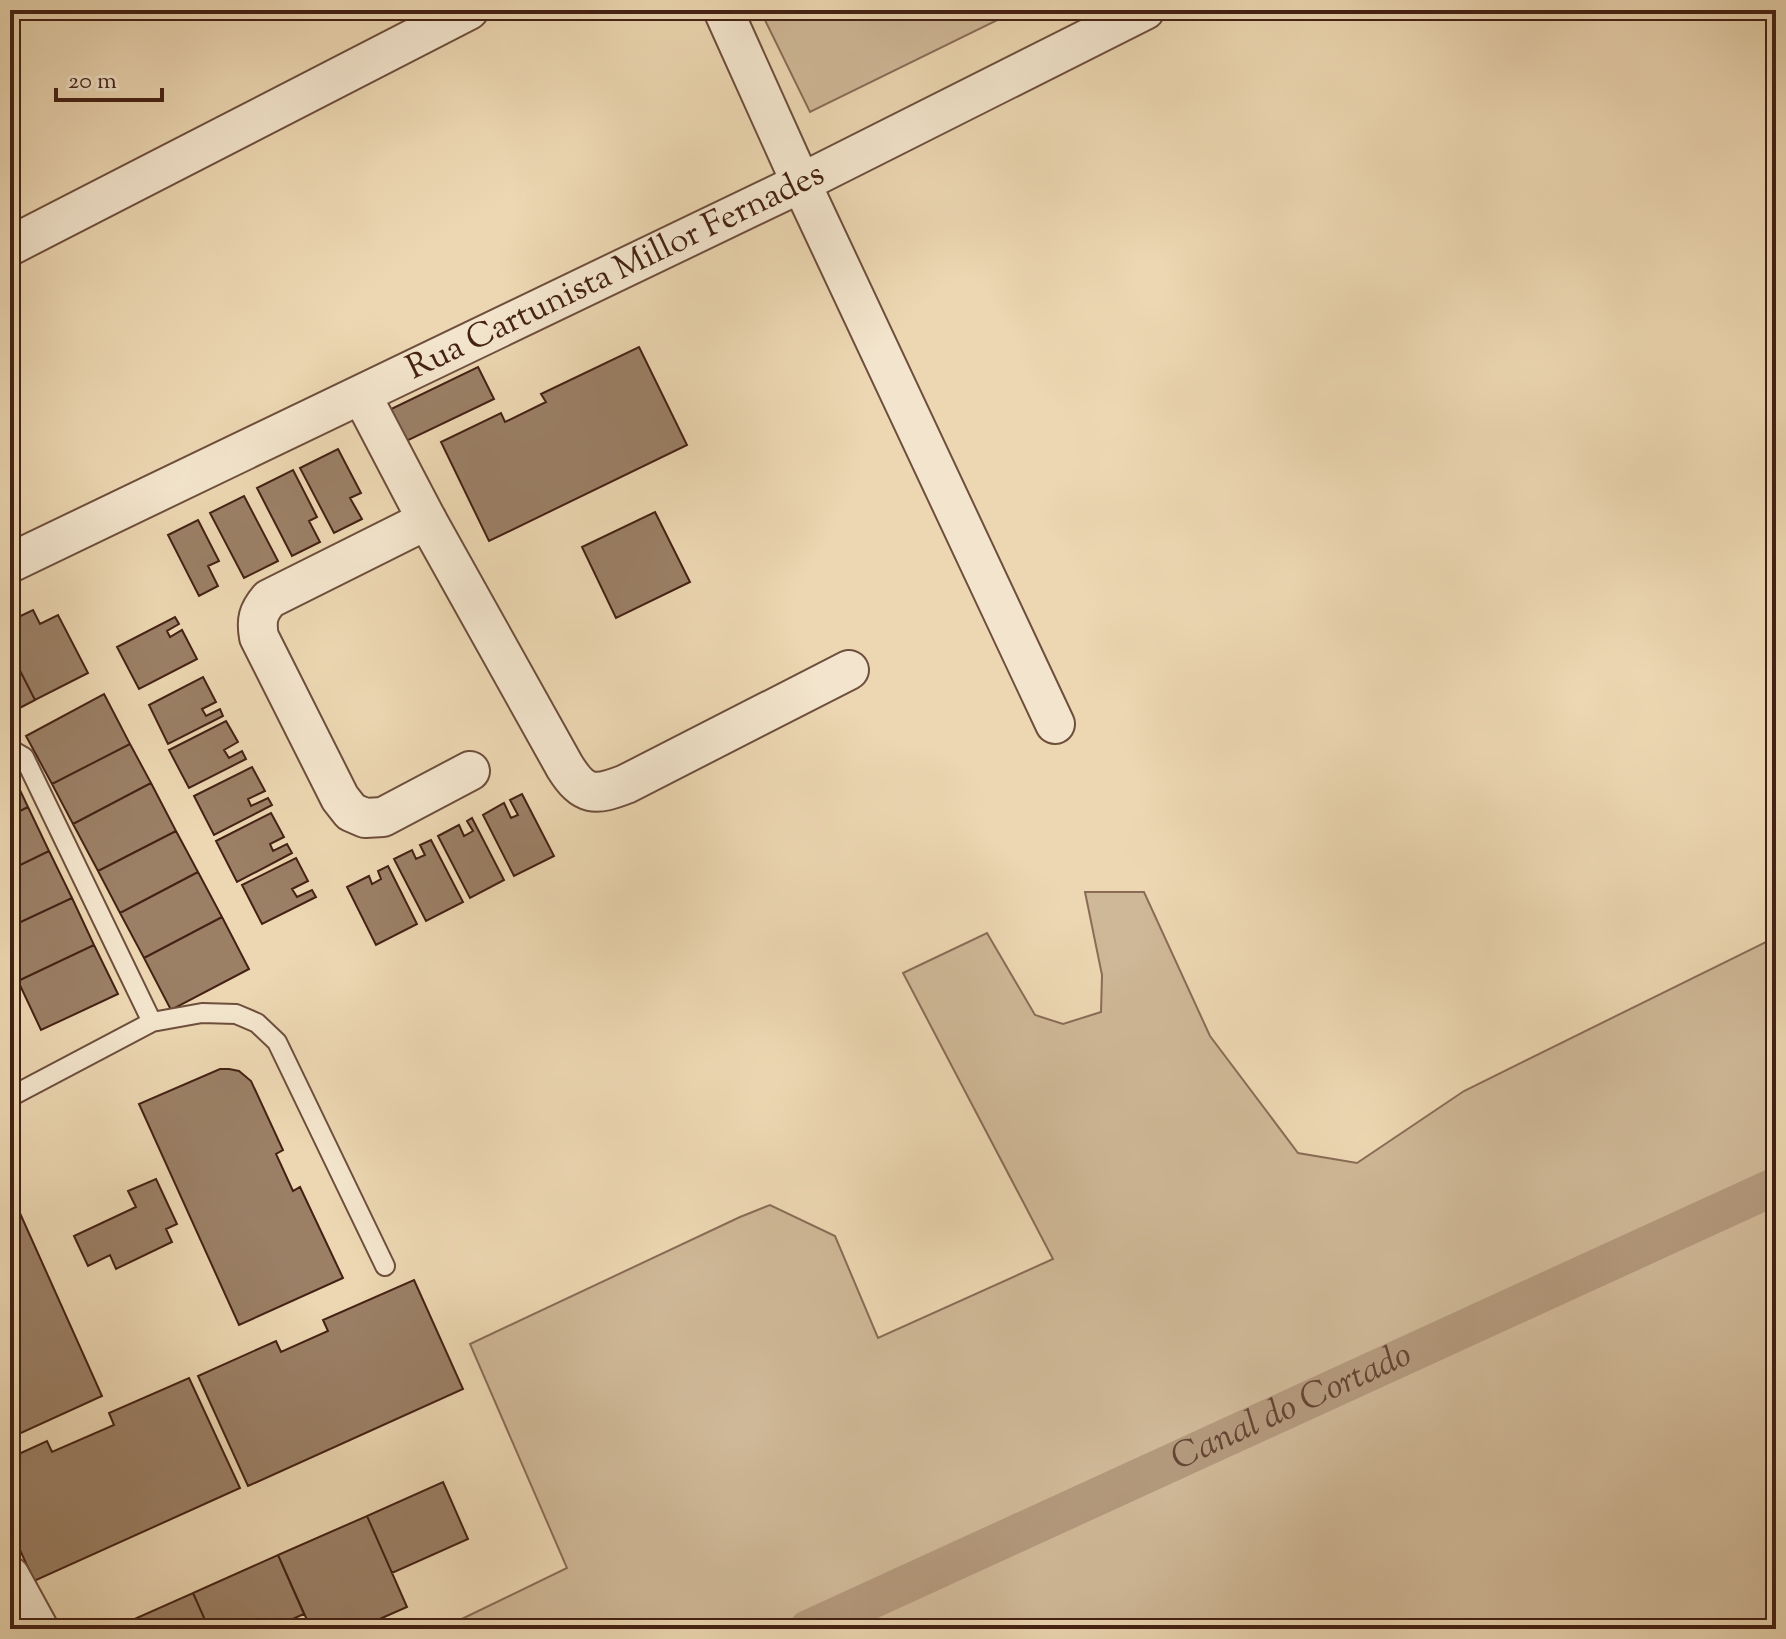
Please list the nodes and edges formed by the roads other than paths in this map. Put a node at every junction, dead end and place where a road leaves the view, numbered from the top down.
1 (469, 10) edge
2 (723, 10) edge
3 (1145, 10) edge
4 (801, 183) junction
5 (10, 246) edge
6 (362, 396) junction
7 (427, 520) junction
8 (10, 563) edge
9 (849, 670) dead end
10 (1055, 724) dead end
11 (10, 749) edge
12 (470, 771) dead end
13 (152, 1022) junction
14 (10, 1097) edge
15 (385, 1266) dead end
16 (10, 1576) edge
17 (39, 1629) edge

1 - 5 street
2 - 4 street
3 - 4 street, Rua Cartunista Millor Fernades
4 - 6 street, Rua Cartunista Millor Fernades
4 - 10 street
6 - 7 street
6 - 8 street, Rua Cartunista Millor Fernades
7 - 9 street
7 - 12 street
11 - 13 lane
13 - 14 lane
13 - 15 lane
16 - 17 street

